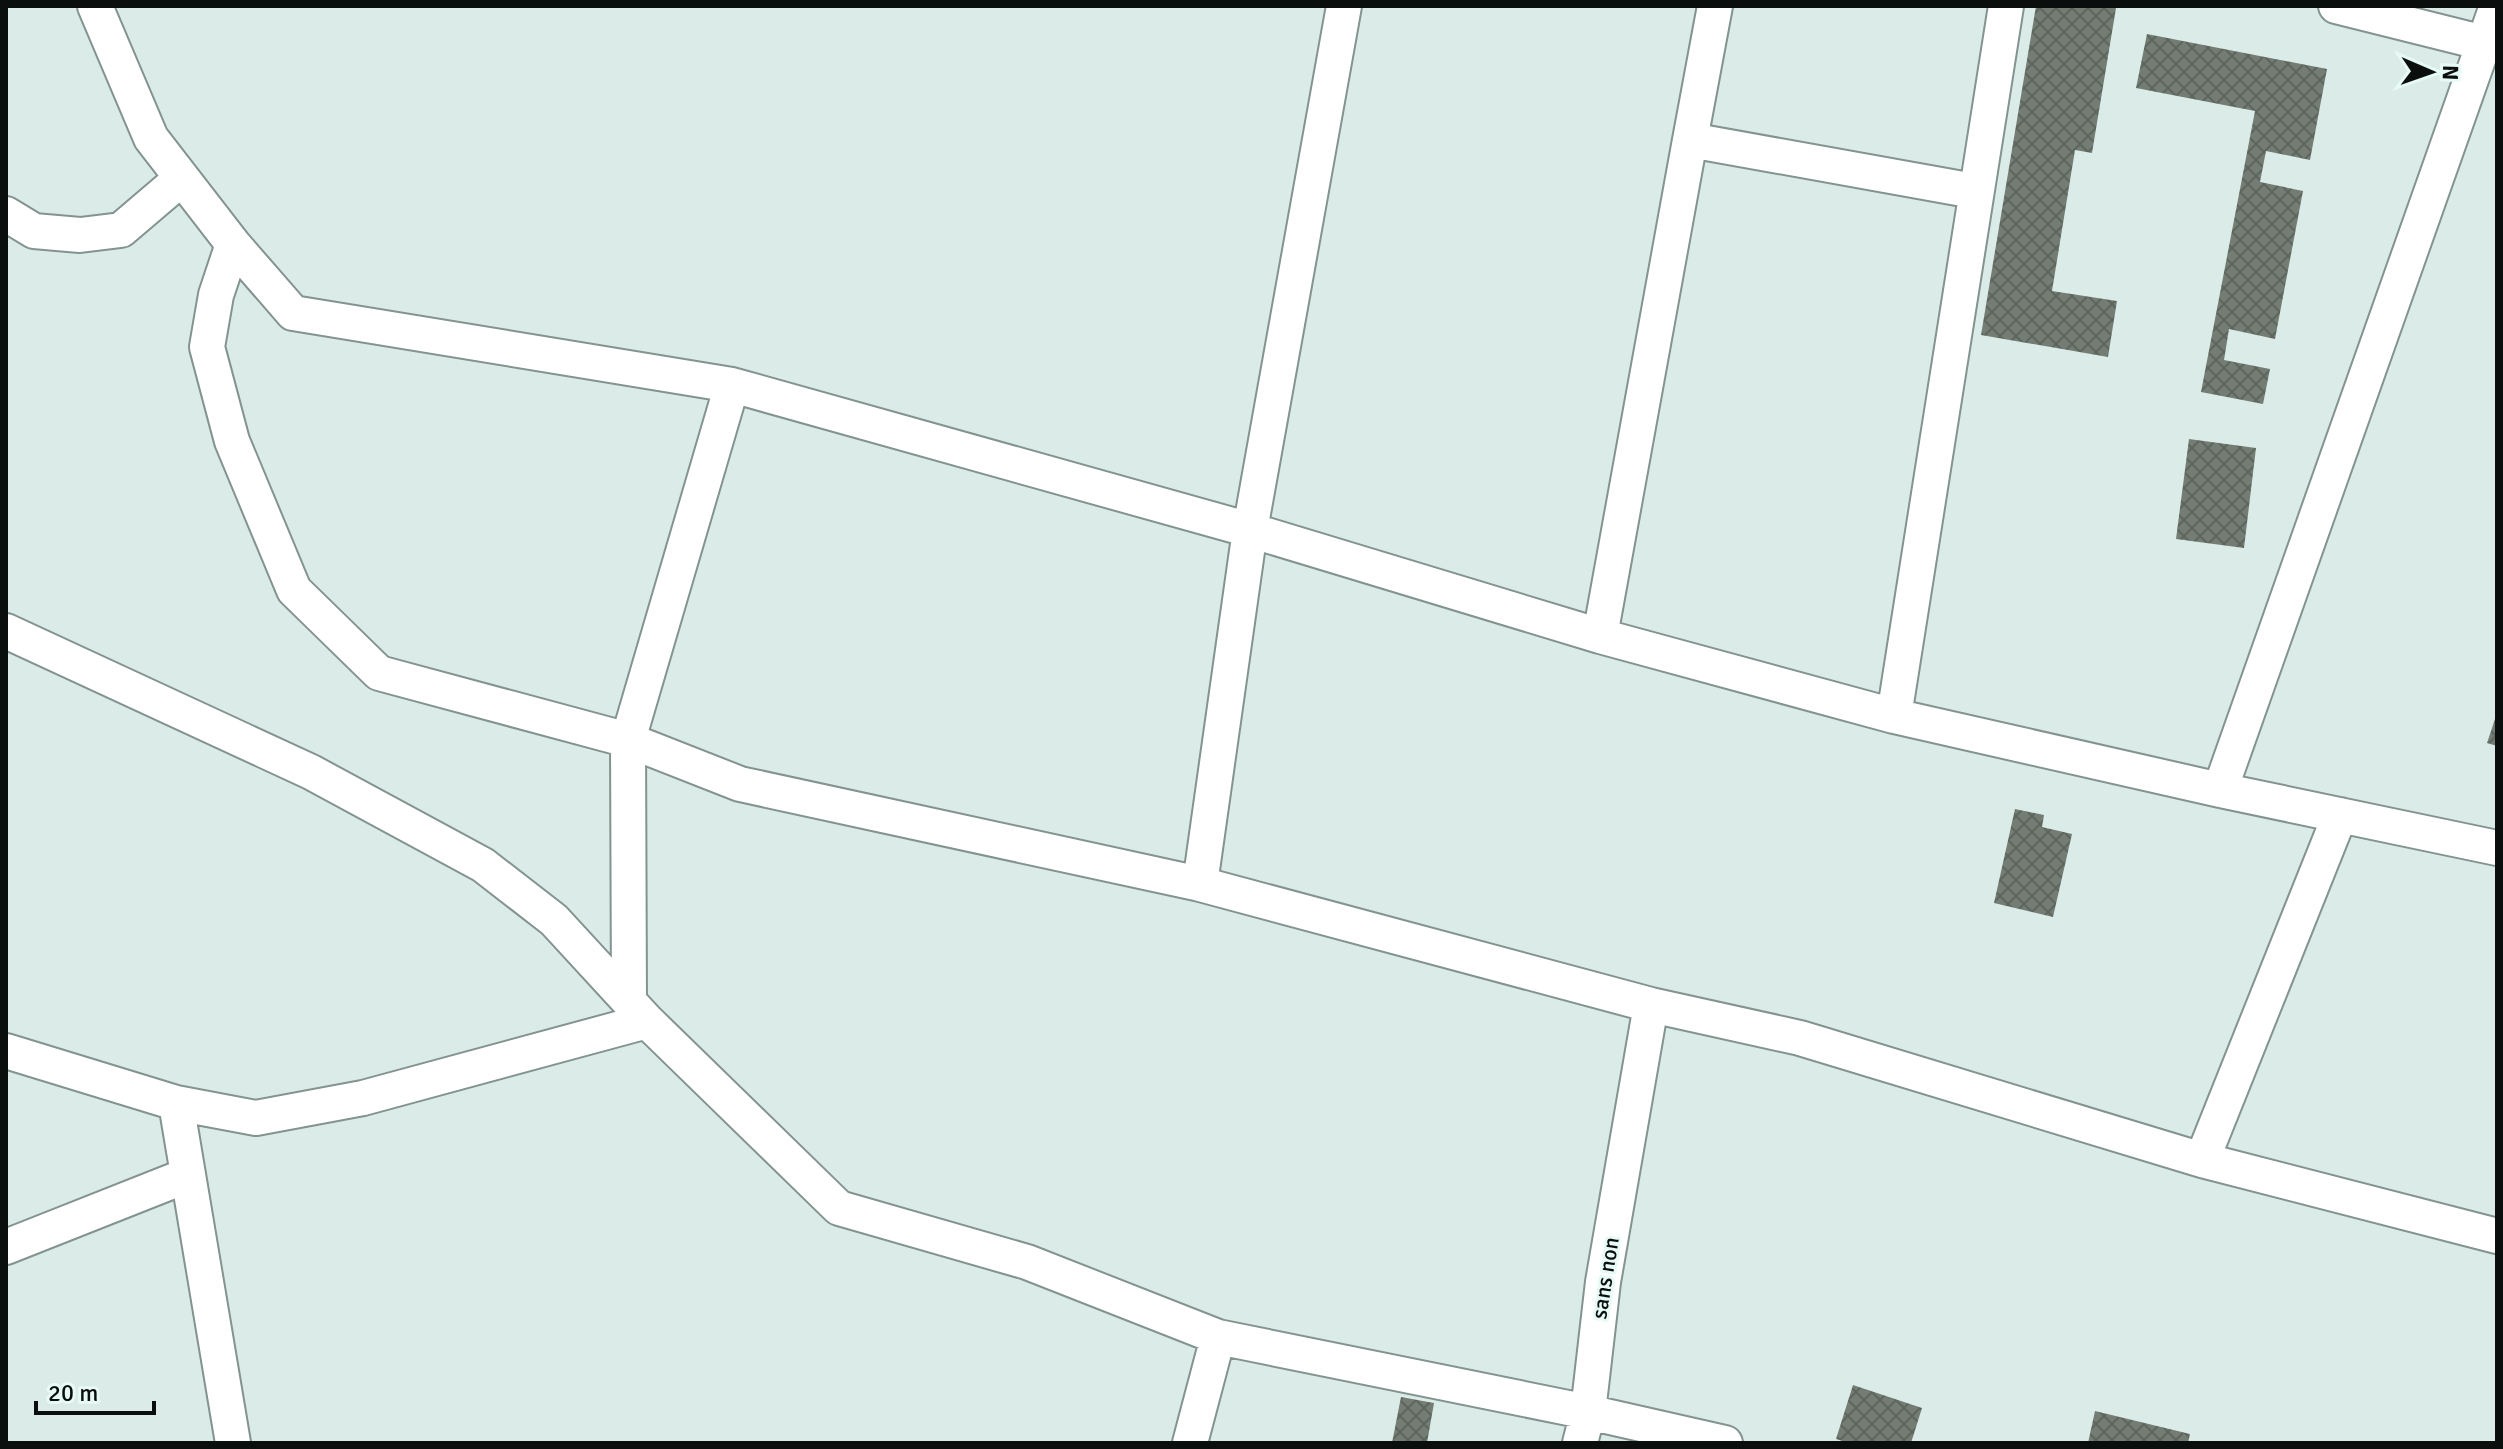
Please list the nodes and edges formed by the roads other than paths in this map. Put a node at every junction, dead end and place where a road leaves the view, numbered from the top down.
1 (95, 6) edge
2 (1344, 6) edge
3 (1715, 6) edge
4 (2006, 6) edge
5 (2336, 6) edge
6 (2497, 6) edge
7 (2484, 43) junction
8 (1690, 140) junction
9 (182, 178) junction
10 (1974, 191) junction
11 (6, 214) edge
12 (233, 244) junction
13 (732, 385) junction
14 (1250, 530) junction
15 (6, 631) edge
16 (1600, 636) junction
17 (1894, 716) junction
18 (628, 740) junction
19 (2220, 790) junction
20 (2340, 815) junction
21 (2497, 848) edge
22 (1200, 884) junction
23 (1651, 1005) junction
24 (638, 1011) junction
25 (6, 1051) edge
26 (176, 1103) junction
27 (2202, 1160) junction
28 (188, 1175) junction
29 (2497, 1236) edge
30 (6, 1247) edge
31 (1218, 1337) junction
32 (1584, 1427) edge
33 (233, 1443) edge
34 (1190, 1443) edge
35 (1725, 1443) edge

1 - 9 street
2 - 14 street
3 - 8 street
4 - 10 street
5 - 7 street
6 - 7 street
7 - 19 street
8 - 10 street
8 - 16 street
9 - 11 street
9 - 12 street
10 - 17 street
12 - 13 street
12 - 18 street
13 - 14 street
13 - 18 street
14 - 16 street
14 - 22 street
15 - 24 street
16 - 17 street
17 - 19 street
18 - 22 street
18 - 24 street
19 - 20 street
20 - 21 street
20 - 27 street
22 - 23 street
23 - 27 street
23 - 32 street, sans non
24 - 26 street
24 - 31 street
25 - 26 street
26 - 28 street
27 - 29 street
28 - 30 street
28 - 33 street
31 - 32 street
31 - 34 street
32 - 35 street

